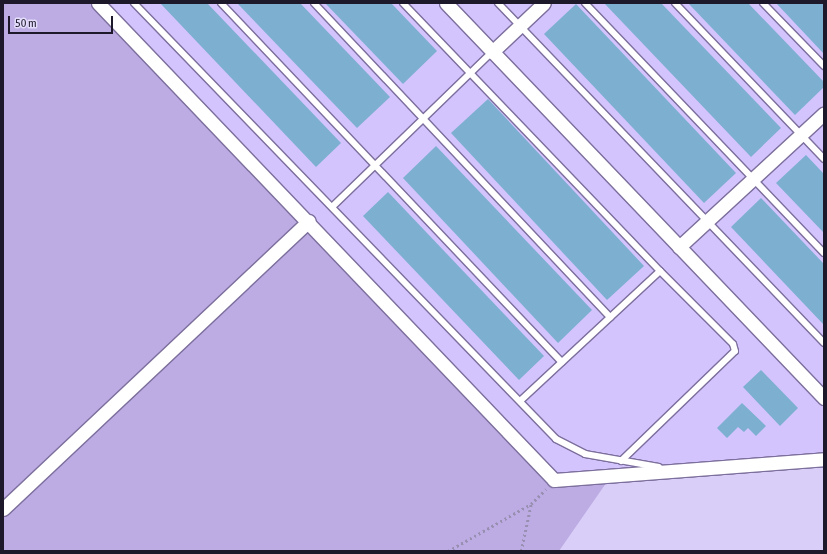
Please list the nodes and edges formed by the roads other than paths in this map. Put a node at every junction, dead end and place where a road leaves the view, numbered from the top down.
1 (98, 3) edge
2 (134, 3) edge
3 (221, 3) edge
4 (314, 3) edge
5 (403, 3) edge
6 (446, 3) edge
7 (498, 3) edge
8 (544, 3) edge
9 (585, 3) edge
10 (675, 3) edge
11 (763, 3) edge
12 (520, 26) junction
13 (492, 52) junction
14 (824, 66) edge
15 (470, 73) junction
16 (824, 113) edge
17 (423, 119) junction
18 (801, 135) junction
19 (824, 159) edge
20 (375, 165) junction
21 (753, 179) junction
22 (332, 207) junction
23 (309, 221) junction
24 (707, 221) junction
25 (679, 247) junction
26 (824, 253) edge
27 (660, 271) junction
28 (610, 318) junction
29 (824, 343) edge
30 (562, 362) junction
31 (824, 398) edge
32 (520, 401) junction
33 (824, 459) edge
34 (621, 460) junction
35 (678, 470) junction
36 (3, 509) edge

1 - 23 street
2 - 22 lane
3 - 20 lane
4 - 17 lane
5 - 15 lane
6 - 13 street
7 - 12 lane
8 - 12 street
9 - 21 lane
10 - 18 lane
11 - 14 lane
12 - 13 street
12 - 24 lane
13 - 15 lane
13 - 25 street
15 - 17 lane
15 - 27 lane
16 - 18 street
17 - 20 lane
17 - 28 lane
18 - 19 lane
18 - 21 street
20 - 22 lane
20 - 30 lane
21 - 24 street
21 - 26 lane
22 - 32 lane
23 - 35 street
23 - 36 street
24 - 25 street
24 - 29 lane
25 - 31 street
27 - 28 lane
27 - 34 lane
28 - 30 lane
30 - 32 lane
32 - 34 lane
33 - 35 street
34 - 35 lane

